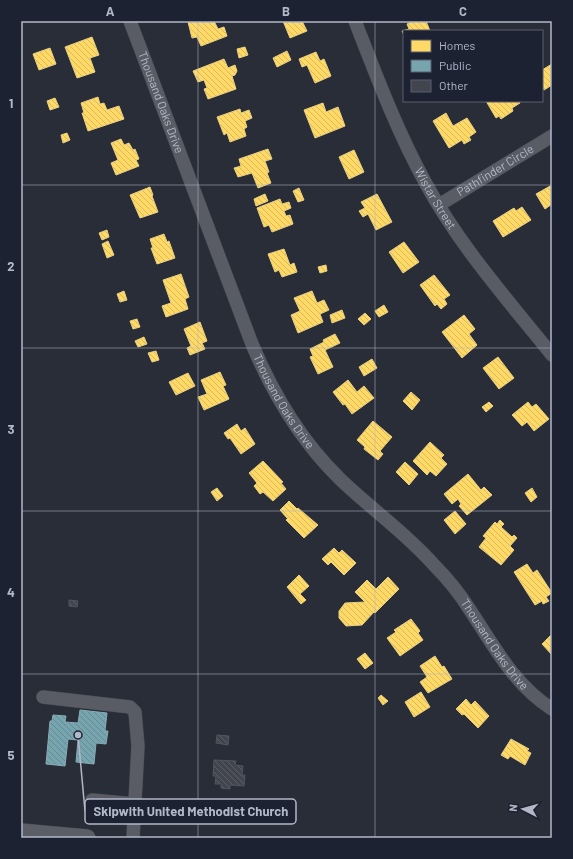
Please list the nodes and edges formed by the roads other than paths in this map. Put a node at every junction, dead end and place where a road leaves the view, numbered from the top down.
1 (130, 21) edge
2 (355, 21) edge
3 (552, 136) edge
4 (439, 205) junction
5 (552, 355) edge
6 (43, 697) dead end
7 (552, 709) edge
8 (92, 800) dead end
9 (135, 804) junction
10 (21, 832) edge
11 (87, 838) edge
12 (132, 838) edge

1 - 7 street, Thousand Oaks Drive
2 - 4 street, Wistar Street
3 - 4 street, Pathfinder Circle
4 - 5 street, Wistar Street
6 - 9 street
8 - 9 street
9 - 12 street
10 - 11 main road

